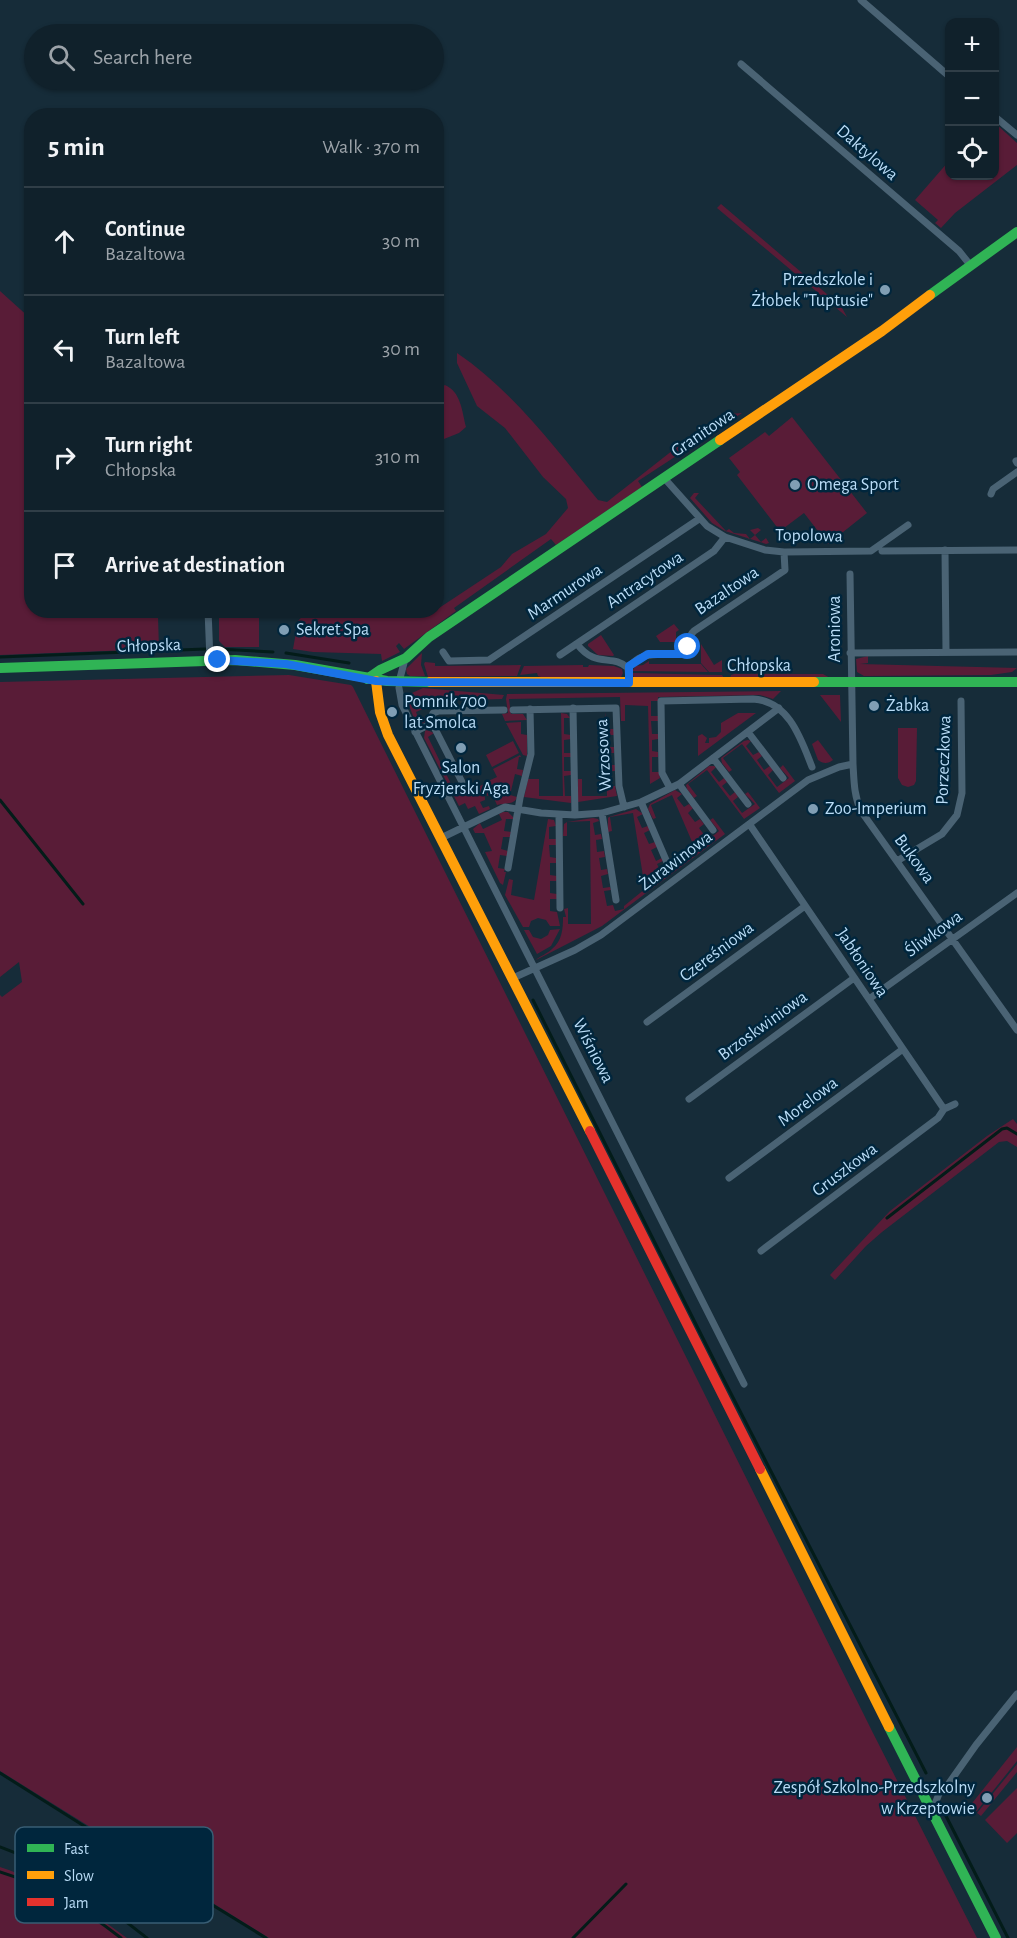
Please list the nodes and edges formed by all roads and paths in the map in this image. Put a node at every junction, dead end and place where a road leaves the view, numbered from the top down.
1 (861, 0) edge
2 (741, 64) dead end
3 (945, 73) edge
4 (999, 120) edge
5 (1017, 135) edge
6 (1017, 232) edge
7 (971, 266) junction
8 (1017, 472) edge
9 (665, 479) junction
10 (991, 494) dead end
11 (699, 519) junction
12 (908, 525) dead end
13 (725, 537) junction
14 (945, 550) junction
15 (1017, 550) edge
16 (882, 551) dead end
17 (784, 552) junction
18 (850, 574) dead end
19 (208, 618) edge
20 (577, 644) junction
21 (443, 652) dead end
22 (946, 652) junction
23 (1017, 652) edge
24 (850, 653) junction
25 (561, 655) dead end
26 (406, 658) junction
27 (210, 660) junction
28 (0, 669) edge
29 (628, 669) junction
30 (372, 680) junction
31 (852, 682) junction
32 (1017, 682) edge
33 (629, 683) junction
34 (399, 685) junction
35 (961, 701) dead end
36 (573, 708) junction
37 (778, 708) junction
38 (530, 709) junction
39 (504, 710) dead end
40 (513, 710) dead end
41 (432, 723) junction
42 (415, 732) junction
43 (748, 732) junction
44 (713, 758) junction
45 (853, 764) junction
46 (812, 767) dead end
47 (783, 778) dead end
48 (462, 782) dead end
49 (679, 784) junction
50 (670, 788) junction
51 (641, 802) junction
52 (748, 804) dead end
53 (624, 807) junction
54 (518, 809) junction
55 (602, 813) junction
56 (559, 815) junction
57 (575, 815) junction
58 (750, 825) junction
59 (463, 827) junction
60 (713, 830) dead end
61 (441, 838) junction
62 (897, 861) junction
63 (669, 867) dead end
64 (508, 868) dead end
65 (1017, 893) edge
66 (616, 900) dead end
67 (805, 906) junction
68 (560, 908) dead end
69 (952, 939) junction
70 (534, 969) junction
71 (513, 978) junction
72 (855, 978) junction
73 (869, 999) junction
74 (1017, 1014) edge
75 (1009, 1019) junction
76 (647, 1022) dead end
77 (1017, 1030) edge
78 (903, 1049) junction
79 (689, 1099) dead end
80 (955, 1104) dead end
81 (944, 1109) junction
82 (729, 1178) dead end
83 (761, 1251) dead end
84 (744, 1384) dead end
85 (1017, 1694) edge
86 (920, 1787) junction
87 (941, 1789) junction
88 (932, 1811) junction
89 (996, 1938) edge

1 - 3 street
2 - 7 street, Daktylowa
4 - 5 street
6 - 7 street, Granitowa
7 - 9 street, Granitowa
8 - 10 street
9 - 11 street, Topolowa
9 - 26 street, Granitowa
11 - 13 street, Topolowa
11 - 21 street, Marmurowa
12 - 17 street, Topolowa
13 - 17 street, Topolowa
13 - 20 street, Antracytowa
14 - 15 street
14 - 16 street
14 - 22 street
17 - 29 street, Bazaltowa
18 - 24 street, Aroniowa
19 - 27 street
20 - 25 street, Antracytowa
20 - 29 street
22 - 23 street
22 - 24 street
24 - 31 street, Aroniowa
26 - 30 street, Granitowa
26 - 34 street
27 - 28 street, Chłopska
27 - 30 street, Chłopska
29 - 33 street
30 - 34 street, Chłopska
30 - 61 street
31 - 32 street, Chłopska
31 - 33 street, Chłopska
31 - 45 street, Bukowa
33 - 34 street, Chłopska
34 - 42 street, Wiśniowa
35 - 62 street, Porzeczkowa
36 - 38 street, Wrzosowa
36 - 53 street, Wrzosowa
36 - 57 street, Wrzosowa
37 - 43 street, Wrzosowa
37 - 46 street
37 - 50 street
38 - 40 street, Wrzosowa
38 - 54 street
39 - 41 street
41 - 42 street
41 - 48 street
42 - 59 street, Wiśniowa
43 - 44 street, Wrzosowa
43 - 47 street
44 - 49 street, Wrzosowa
44 - 52 street
45 - 58 street, Żurawinowa
45 - 62 street, Bukowa
49 - 50 street, Wrzosowa
49 - 60 street
50 - 51 street, Wrzosowa
51 - 53 street, Wrzosowa
51 - 63 street
53 - 55 street, Wrzosowa
54 - 56 street, Wrzosowa
54 - 59 street, Wrzosowa
54 - 64 street
55 - 57 street, Wrzosowa
55 - 66 street, Wrzosowa
56 - 57 street, Wrzosowa
56 - 68 street
58 - 67 street, Jabłoniowa
58 - 70 street, Żurawinowa
59 - 61 street, Wrzosowa
59 - 70 street, Wiśniowa
61 - 71 street
62 - 69 street, Bukowa
65 - 69 street, Śliwkowa
67 - 72 street, Jabłoniowa
67 - 76 street, Czereśniowa
69 - 73 street, Śliwkowa
69 - 75 street, Bukowa
70 - 71 street, Żurawinowa
70 - 84 street, Wiśniowa
71 - 86 street
72 - 73 street, Jabłoniowa
72 - 79 street, Brzoskwiniowa
73 - 78 street, Jabłoniowa
74 - 75 street
75 - 77 street, Bukowa
78 - 81 street, Jabłoniowa
78 - 82 street, Morelowa
80 - 81 street
81 - 83 street, Gruszkowa
85 - 87 street
86 - 87 street
86 - 88 street
87 - 88 street
88 - 89 street

